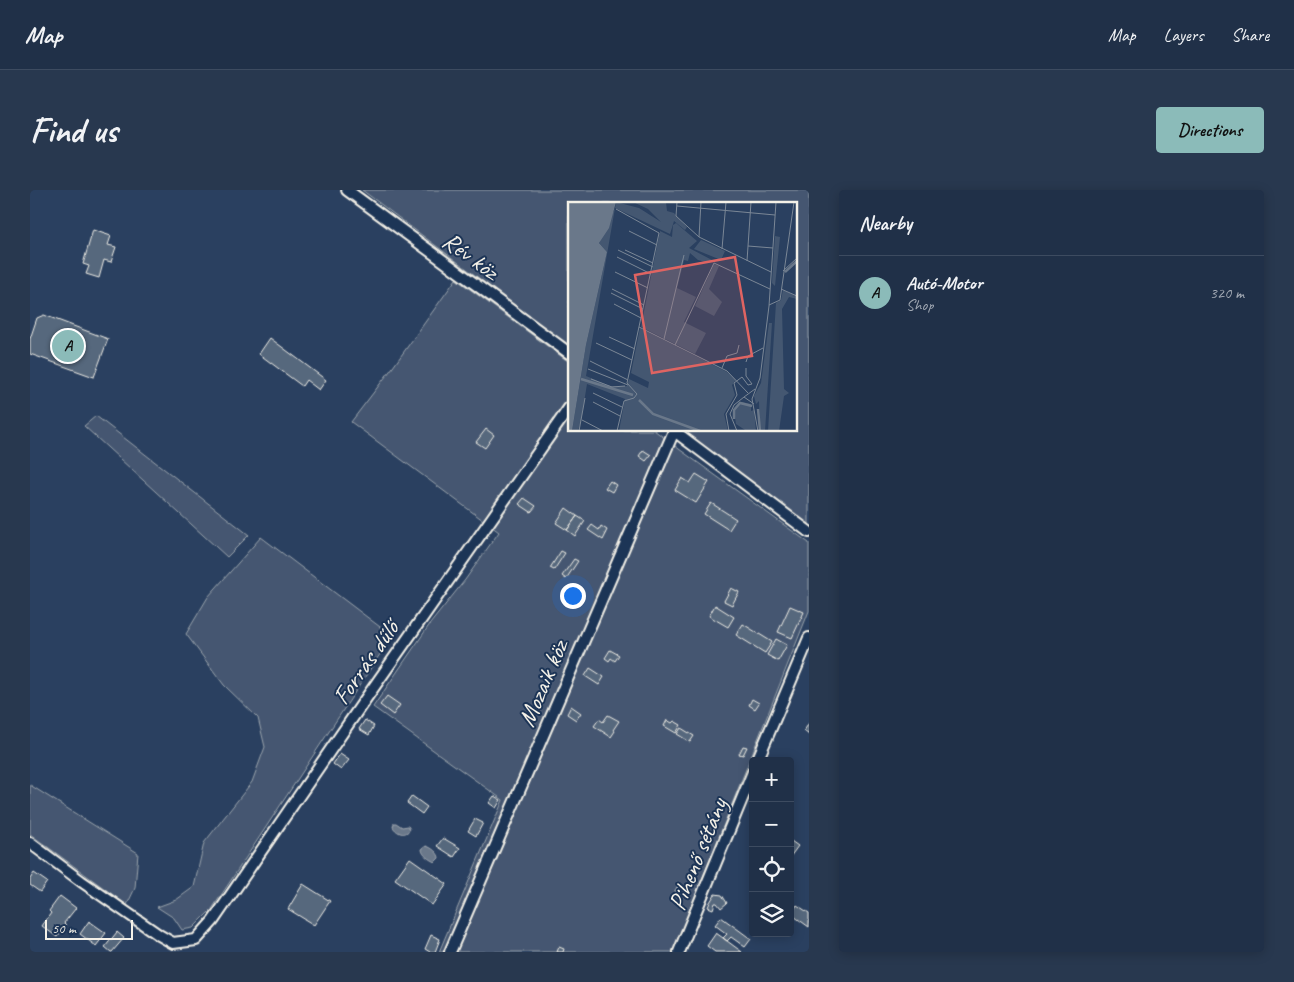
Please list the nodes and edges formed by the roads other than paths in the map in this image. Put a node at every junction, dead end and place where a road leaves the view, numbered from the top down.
1 (347, 190) edge
2 (568, 353) edge
3 (568, 409) edge
4 (673, 431) edge
5 (674, 431) edge
6 (809, 532) edge
7 (809, 638) edge
8 (759, 757) edge
9 (749, 782) edge
10 (30, 843) edge
11 (450, 952) edge
12 (679, 952) edge

1 - 2 street, Rév köz
3 - 10 street, Forrás dűlő
4 - 11 street, Mozaik köz
5 - 6 street
7 - 8 street
9 - 12 street, Pihenő sétány

